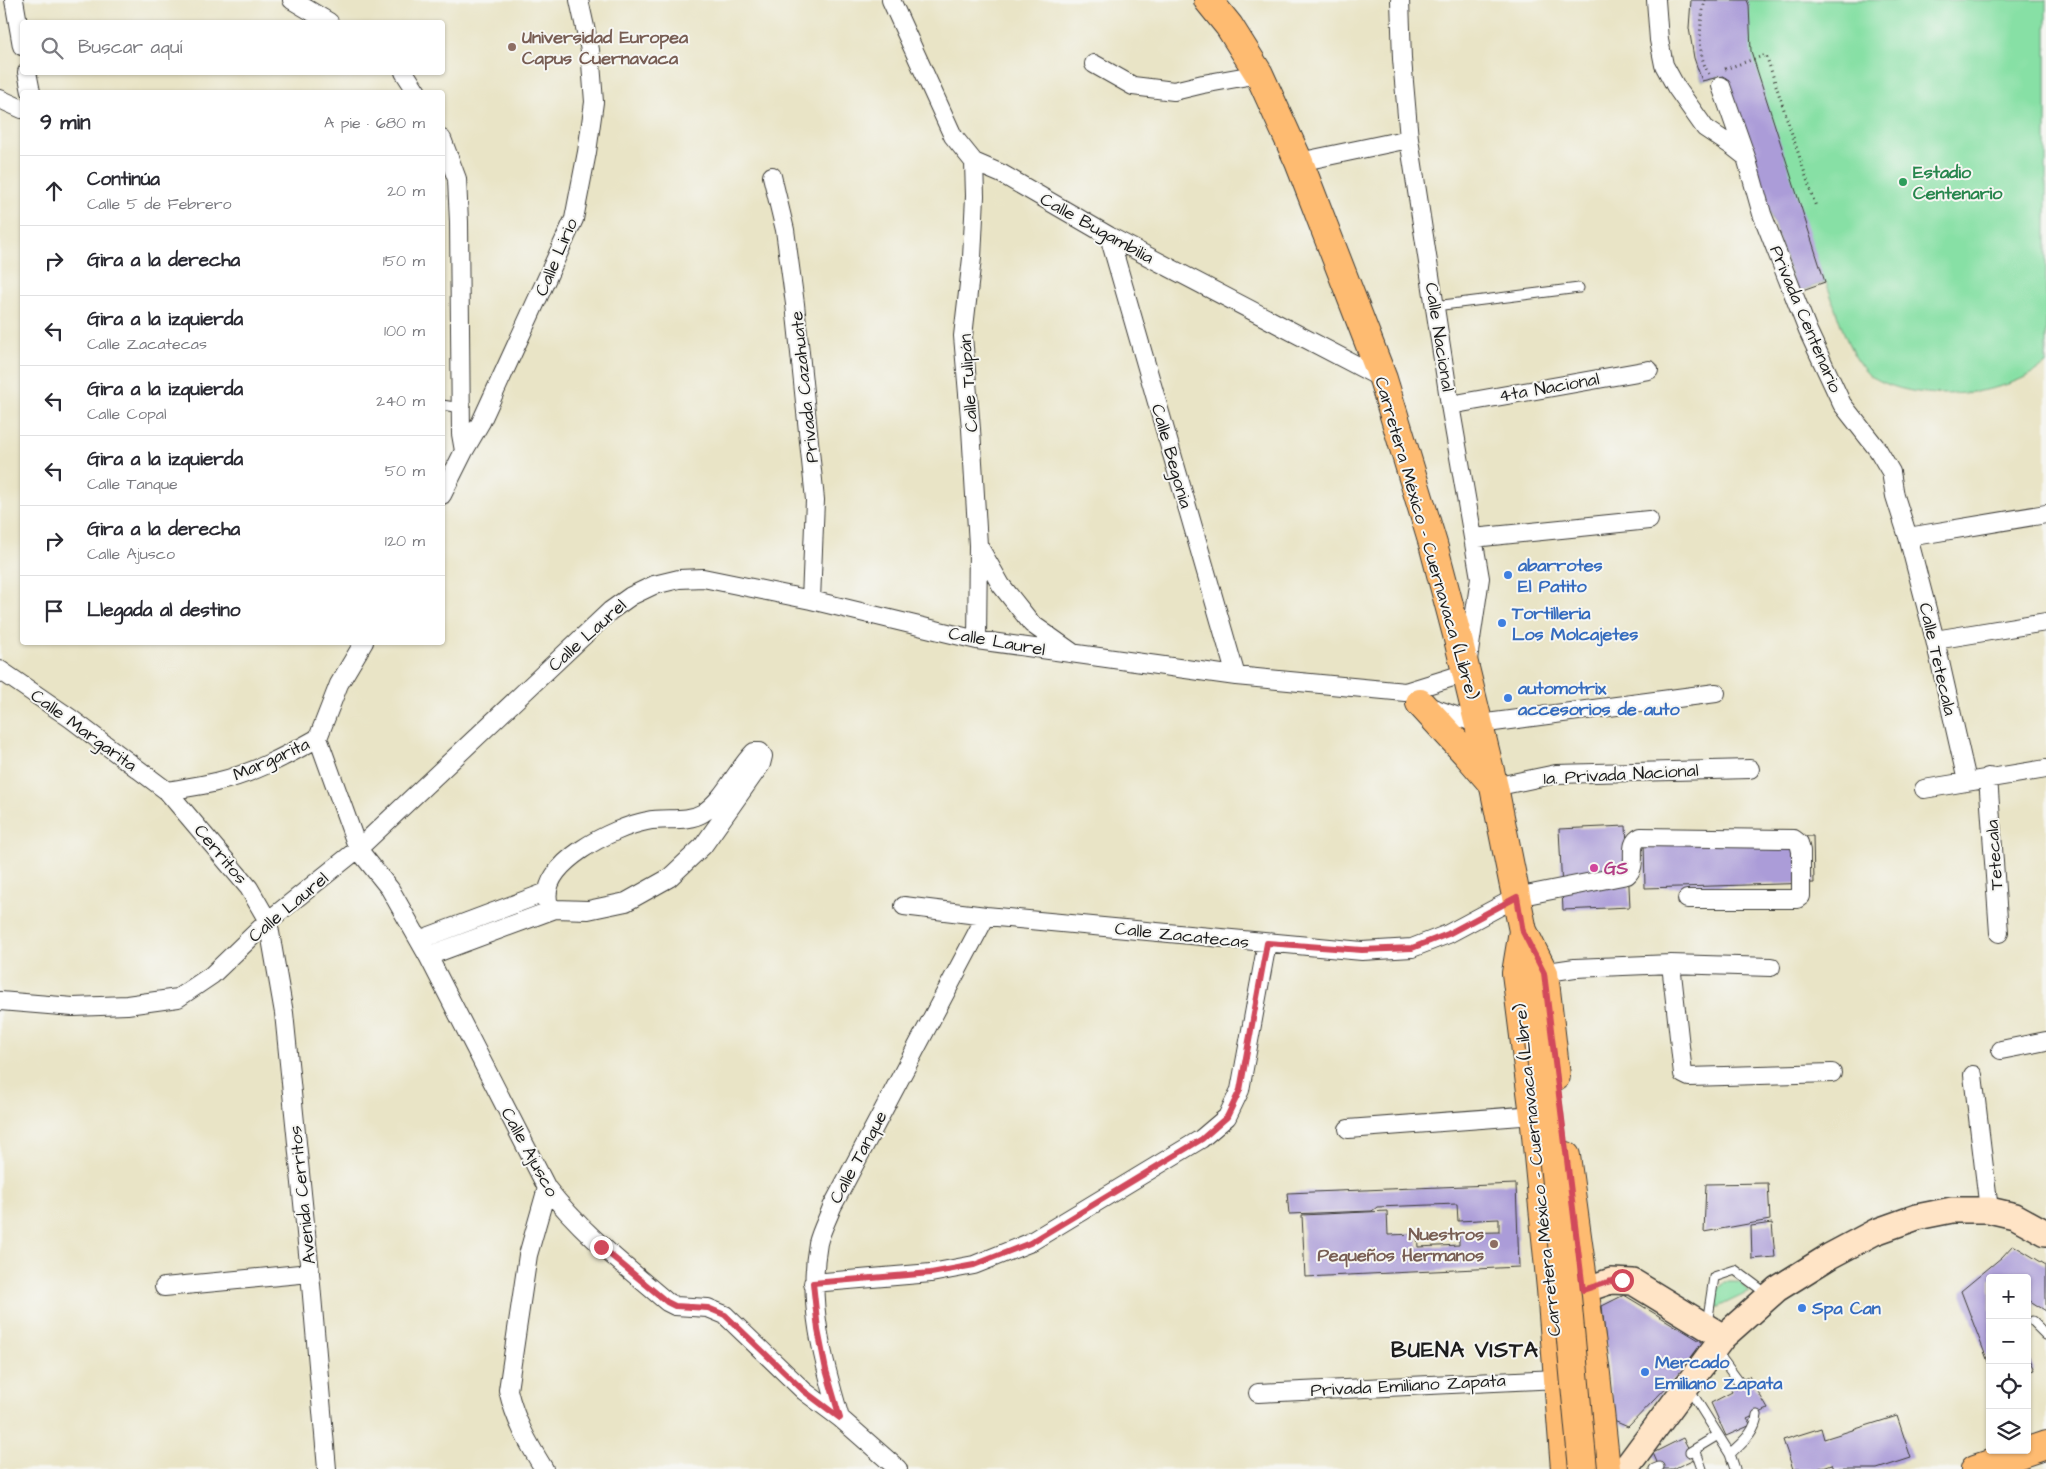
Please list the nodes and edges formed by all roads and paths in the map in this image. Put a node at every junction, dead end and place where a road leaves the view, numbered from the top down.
1 (14, 0) edge
2 (292, 0) edge
3 (579, 0) edge
4 (891, 0) edge
5 (1208, 0) edge
6 (1400, 0) edge
7 (1656, 0) edge
8 (1705, 0) edge
9 (326, 20) edge
10 (20, 34) edge
11 (1094, 64) dead end
12 (1724, 69) dead end
13 (1260, 74) junction
14 (28, 75) edge
15 (406, 75) edge
16 (1719, 79) joint
17 (31, 90) edge
18 (416, 90) edge
19 (0, 99) edge
20 (20, 108) edge
21 (1409, 139) junction
22 (445, 148) edge
23 (1746, 157) junction
24 (974, 162) junction
25 (1299, 162) junction
26 (772, 176) dead end
27 (1816, 207) dead end
28 (1108, 236) junction
29 (1579, 288) dead end
30 (1435, 306) junction
31 (1649, 370) dead end
32 (1383, 379) junction
33 (1450, 405) junction
34 (445, 406) edge
35 (461, 408) junction
36 (464, 451) junction
37 (445, 488) edge
38 (2046, 514) edge
39 (1649, 520) dead end
40 (1908, 537) junction
41 (1473, 538) junction
42 (978, 544) junction
43 (810, 600) junction
44 (2046, 622) edge
45 (978, 640) junction
46 (1935, 640) junction
47 (362, 645) edge
48 (1076, 655) junction
49 (0, 670) edge
50 (1466, 673) junction
51 (1236, 676) junction
52 (1716, 693) dead end
53 (1413, 698) junction
54 (1480, 724) junction
55 (318, 738) junction
56 (1750, 769) dead end
57 (2046, 769) edge
58 (1988, 777) junction
59 (1967, 781) junction
60 (1494, 787) junction
61 (1924, 788) dead end
62 (167, 791) junction
63 (687, 819) junction
64 (703, 846) junction
65 (358, 849) junction
66 (547, 892) junction
67 (1517, 897) junction
68 (1687, 899) dead end
69 (904, 906) dead end
70 (555, 909) junction
71 (986, 916) junction
72 (268, 921) junction
73 (2000, 933) dead end
74 (419, 940) junction
75 (1267, 943) junction
76 (428, 956) junction
77 (1671, 964) junction
78 (1771, 967) dead end
79 (1530, 973) junction
80 (0, 1001) edge
81 (2046, 1041) edge
82 (2001, 1050) dead end
83 (1832, 1073) dead end
84 (1973, 1075) dead end
85 (1534, 1115) junction
86 (1348, 1129) dead end
87 (547, 1188) junction
88 (1989, 1210) junction
89 (2046, 1233) edge
90 (310, 1273) junction
91 (813, 1283) junction
92 (164, 1287) dead end
93 (1583, 1290) junction
94 (1770, 1296) junction
95 (1552, 1300) junction
96 (2032, 1321) dead end
97 (2046, 1334) edge
98 (1714, 1338) junction
99 (1558, 1379) junction
100 (1739, 1382) dead end
101 (1687, 1386) junction
102 (1258, 1393) dead end
103 (1757, 1414) dead end
104 (840, 1418) junction
105 (1718, 1435) junction
106 (2046, 1446) edge
107 (1730, 1454) junction
108 (2046, 1462) edge
109 (327, 1469) edge
110 (544, 1469) edge
111 (898, 1469) edge
112 (1564, 1469) edge
113 (1583, 1469) edge
114 (1606, 1469) edge
115 (1625, 1469) edge
116 (1702, 1469) edge
117 (1735, 1469) edge
118 (1975, 1469) edge
119 (2021, 1469) edge

1 - 10 street
2 - 9 street
3 - 36 street, Calle Lirio
4 - 24 street, Calle Bugambilia
5 - 13 main road, Carretera México - Cuernavaca (Libre)
6 - 21 street, Calle Nacional
7 - 23 street
8 - 16 path
11 - 13 street
12 - 27 path
13 - 25 main road, Carretera México - Cuernavaca (Libre)
14 - 17 street
15 - 18 street
16 - 23 street, Privada Centenario
19 - 20 street
21 - 25 street
21 - 30 street, Calle Nacional
22 - 35 street
23 - 40 street, Privada Centenario
24 - 28 street, Calle Bugambilia
24 - 42 street, Calle Tulipán
25 - 32 main road, Carretera México - Cuernavaca (Libre)
26 - 43 street, Privada Cazahuate
28 - 32 street, Calle Bugambilia
28 - 51 street, Calle Begonia
29 - 30 lane
30 - 33 street, Calle Nacional
31 - 33 street, 4ta Nacional
32 - 50 main road, Carretera México - Cuernavaca (Libre)
33 - 41 street, Calle Nacional
34 - 35 lane
35 - 36 street
36 - 37 street, Calle Lirio
38 - 40 street
39 - 41 street
40 - 46 street, Calle Tetecala
41 - 50 street, Calle Nacional
42 - 45 street, Calle Tulipán
42 - 48 street, Calle Tulipán
43 - 45 street, Calle Laurel
43 - 65 street, Calle Laurel
44 - 46 street
45 - 48 street, Calle Laurel
46 - 59 street, Calle Tetecala
47 - 55 street
48 - 51 street, Calle Laurel
49 - 62 street, Calle Margarita
50 - 53 street, Calle Laurel
50 - 54 main road, Carretera México - Cuernavaca (Libre)
51 - 53 street, Calle Laurel
52 - 54 street
53 - 54 street, Calle Laurel
53 - 60 main road
54 - 60 main road, Carretera México - Cuernavaca (Libre)
55 - 62 street, Margarita
55 - 65 street, Margarita
56 - 60 street, 1a. Privada Nacional
57 - 58 street
58 - 59 street
58 - 73 street, Tetecala
59 - 61 street
60 - 67 main road, Carretera México - Cuernavaca (Libre)
62 - 72 street, Cerritos
63 - 64 street
63 - 64 street
63 - 66 street
64 - 70 street
65 - 72 street, Calle Laurel
65 - 74 street, Calle Ajusco
66 - 70 street
66 - 74 street
67 - 68 street, Calle Zacatecas
67 - 75 street, Calle Zacatecas
67 - 79 main road, Carretera México - Cuernavaca (Libre)
69 - 71 street, Calle Zacatecas
70 - 76 street
71 - 75 street, Calle Zacatecas
71 - 91 street, Calle Tanque
72 - 80 street, Calle Laurel
72 - 90 street, Avenida Cerritos
74 - 76 street, Calle Ajusco
75 - 91 street
76 - 87 street, Calle Ajusco
77 - 78 street
77 - 79 street
77 - 83 street
79 - 85 main road, Carretera México - Cuernavaca (Libre)
79 - 93 main road, Carretera México - Cuernavaca (Libre)
79 - 113 main road, bridge
81 - 82 street
84 - 88 street
85 - 86 street
85 - 95 main road, Carretera México - Cuernavaca (Libre)
87 - 104 street, Calle Ajusco
87 - 110 street
88 - 89 street
88 - 94 street
90 - 92 street
90 - 109 street, Avenida Cerritos
91 - 104 street, Calle Tanque
93 - 95 street
93 - 98 street
93 - 114 main road, Carretera México - Cuernavaca (Libre)
94 - 98 street
94 - 98 lane
95 - 99 main road, Carretera México - Cuernavaca (Libre)
96 - 97 lane
98 - 100 lane
98 - 101 street
99 - 102 street, Privada Emiliano Zapata
99 - 112 main road, Carretera México - Cuernavaca (Libre)
101 - 105 lane
101 - 115 street
103 - 107 lane
104 - 111 street, Calle Ajusco
105 - 107 lane
105 - 116 lane
106 - 118 main road
107 - 117 lane
108 - 119 main road

